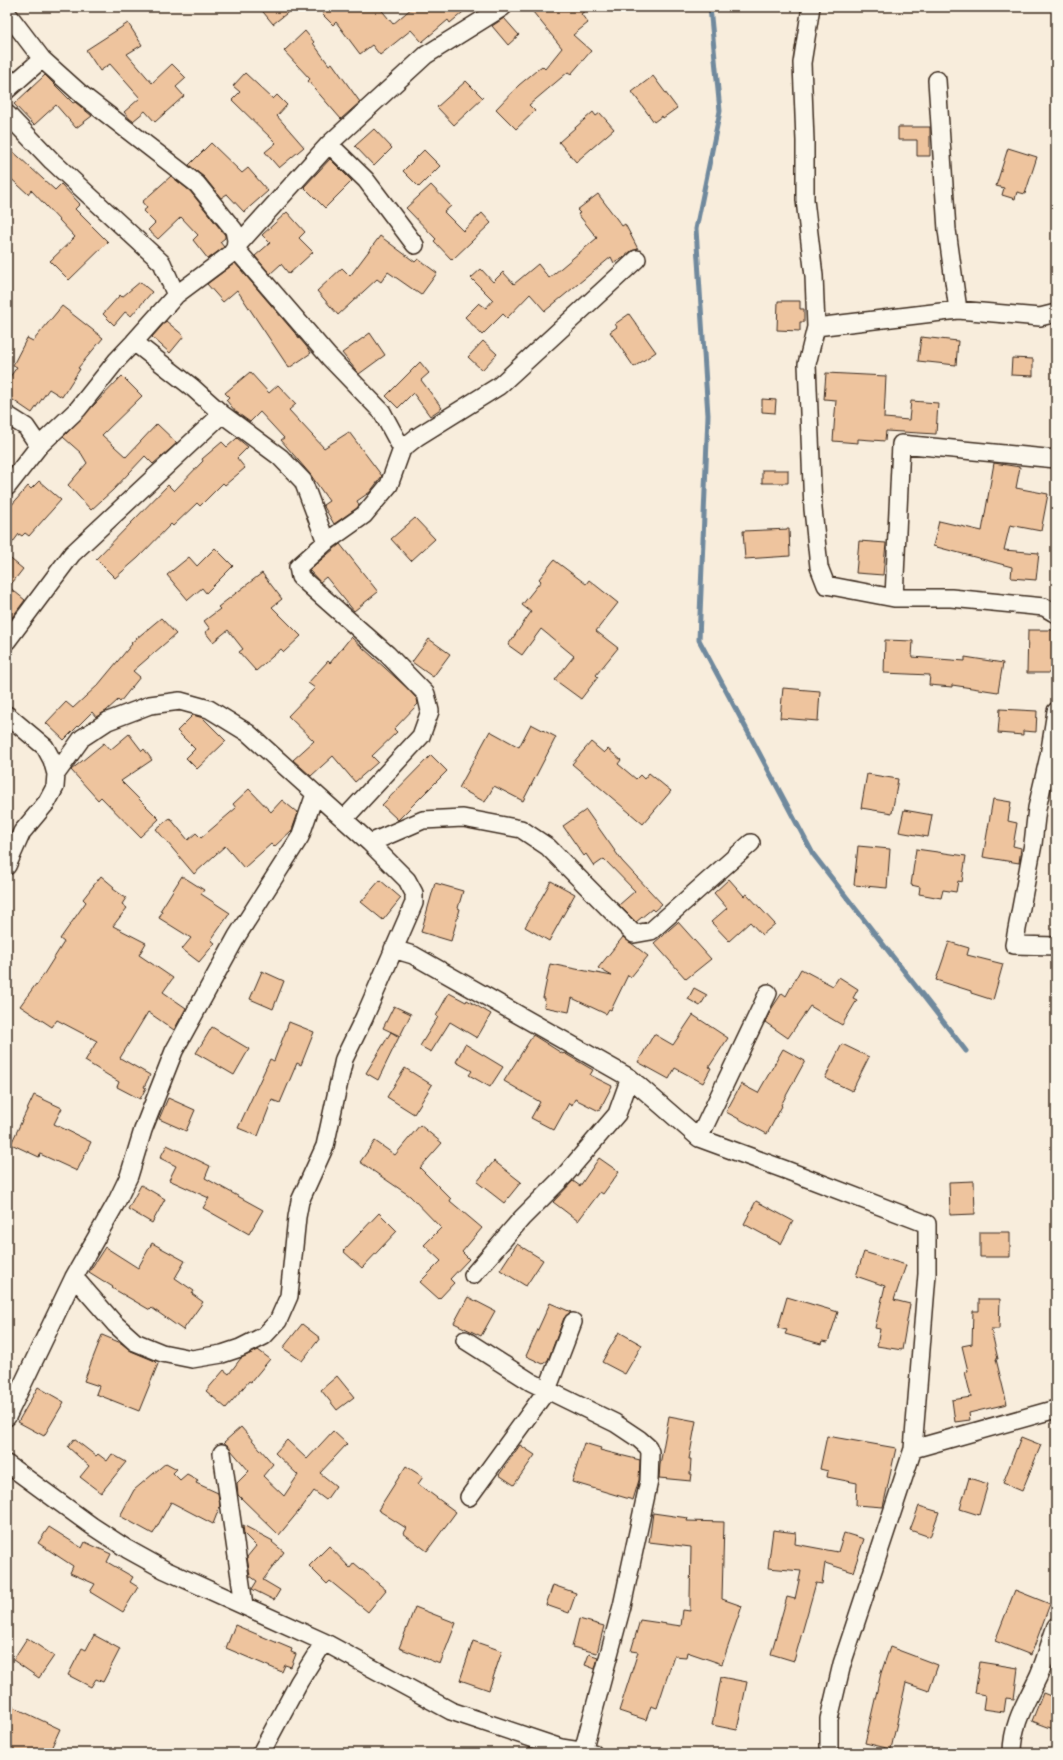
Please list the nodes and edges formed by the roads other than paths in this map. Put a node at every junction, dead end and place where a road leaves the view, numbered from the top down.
1 (503, 7) edge
2 (811, 7) edge
3 (7, 13) edge
4 (42, 59) junction
5 (937, 80) dead end
6 (7, 90) edge
7 (7, 114) edge
8 (329, 144) junction
9 (415, 245) dead end
10 (235, 248) junction
11 (637, 259) dead end
12 (176, 295) junction
13 (958, 310) junction
14 (1056, 313) edge
15 (816, 326) junction
16 (134, 342) junction
17 (222, 414) junction
18 (7, 415) edge
19 (39, 446) junction
20 (402, 449) junction
21 (1056, 459) edge
22 (7, 487) edge
23 (326, 542) junction
24 (894, 598) junction
25 (1056, 614) edge
26 (7, 641) edge
27 (1056, 711) edge
28 (7, 715) edge
29 (56, 774) junction
30 (316, 794) junction
31 (344, 819) junction
32 (370, 843) junction
33 (751, 843) dead end
34 (7, 866) edge
35 (1056, 946) edge
36 (393, 949) junction
37 (768, 993) dead end
38 (630, 1078) junction
39 (699, 1138) junction
40 (473, 1275) dead end
41 (74, 1277) junction
42 (573, 1322) dead end
43 (465, 1340) dead end
44 (548, 1390) junction
45 (1056, 1409) edge
46 (7, 1417) edge
47 (913, 1449) junction
48 (222, 1453) dead end
49 (7, 1464) edge
50 (469, 1497) dead end
51 (244, 1605) junction
52 (1056, 1626) edge
53 (324, 1642) junction
54 (588, 1752) edge
55 (261, 1753) edge
56 (829, 1753) edge
57 (1012, 1753) edge

1 - 8 street
2 - 15 street
3 - 4 street
4 - 6 street
4 - 10 street
5 - 13 street
7 - 12 street
8 - 9 street
8 - 10 street
10 - 12 street
10 - 20 street
11 - 20 street
12 - 16 street
13 - 14 street
13 - 15 street
15 - 24 street
16 - 17 street
16 - 19 street
17 - 23 street
17 - 26 street
18 - 19 street
19 - 22 street
20 - 23 street
21 - 24 street
23 - 31 street
24 - 25 street
27 - 35 street
28 - 29 street
29 - 30 street
29 - 34 street
30 - 31 street
30 - 41 street
31 - 32 street
32 - 33 street
32 - 36 street
36 - 38 street
36 - 41 street
37 - 39 street
38 - 39 street
38 - 40 street
39 - 47 street
41 - 46 street
42 - 44 street
43 - 44 street
44 - 50 street
44 - 54 street
45 - 47 street
47 - 56 street
48 - 51 street
49 - 51 street
51 - 53 street
52 - 57 street
53 - 54 street
53 - 55 street

